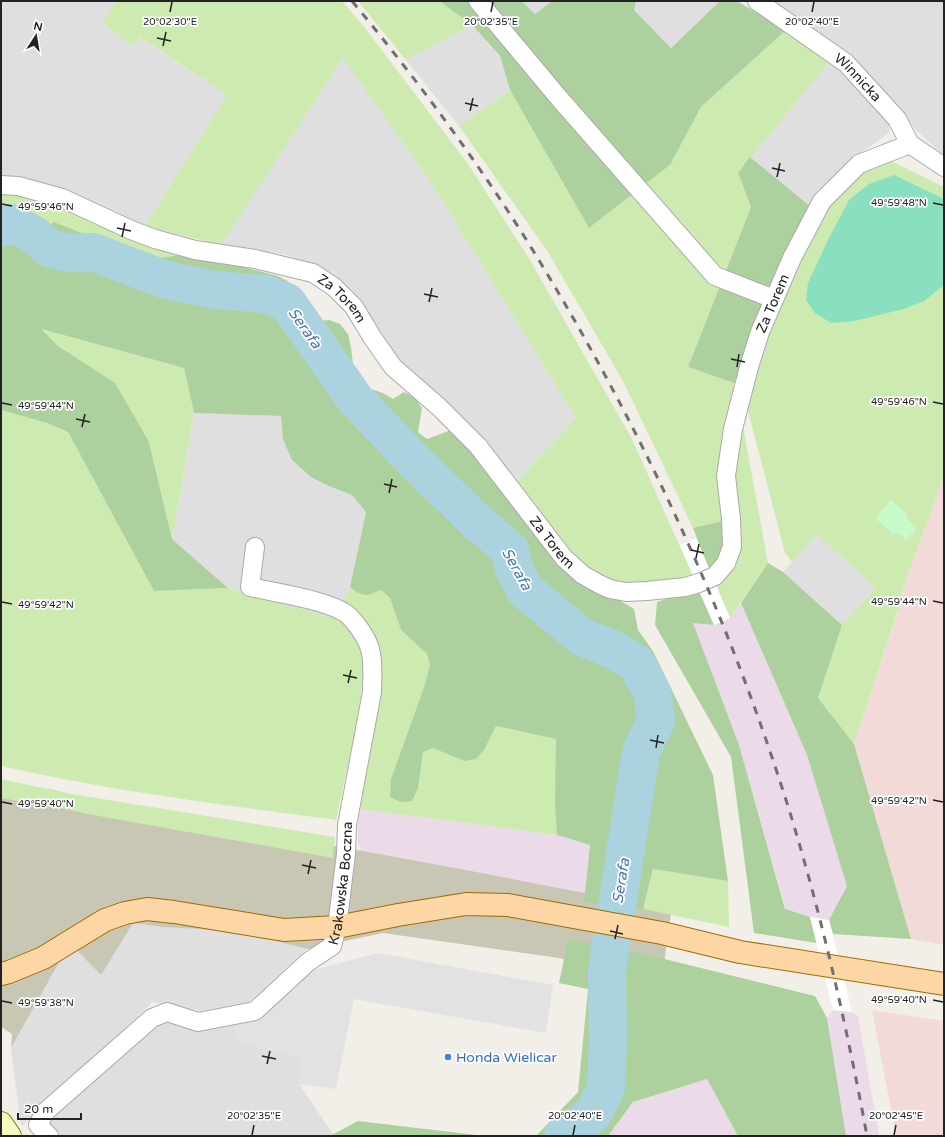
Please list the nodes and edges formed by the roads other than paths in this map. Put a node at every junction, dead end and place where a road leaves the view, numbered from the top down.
1 (478, 1) edge
2 (757, 1) edge
3 (910, 144) junction
4 (944, 166) edge
5 (1, 185) edge
6 (774, 299) junction
7 (255, 547) dead end
8 (337, 927) junction
9 (1, 974) edge
10 (944, 984) edge
11 (1, 1123) edge
12 (10, 1136) edge
13 (49, 1136) edge

1 - 6 street
2 - 3 street, Winnicka
3 - 4 street, Winnicka
3 - 6 street, Za Torem
5 - 6 street, Za Torem
7 - 8 street, Krakowska Boczna
8 - 9 main road
8 - 10 main road
8 - 13 street, Krakowska Boczna
11 - 12 main road

